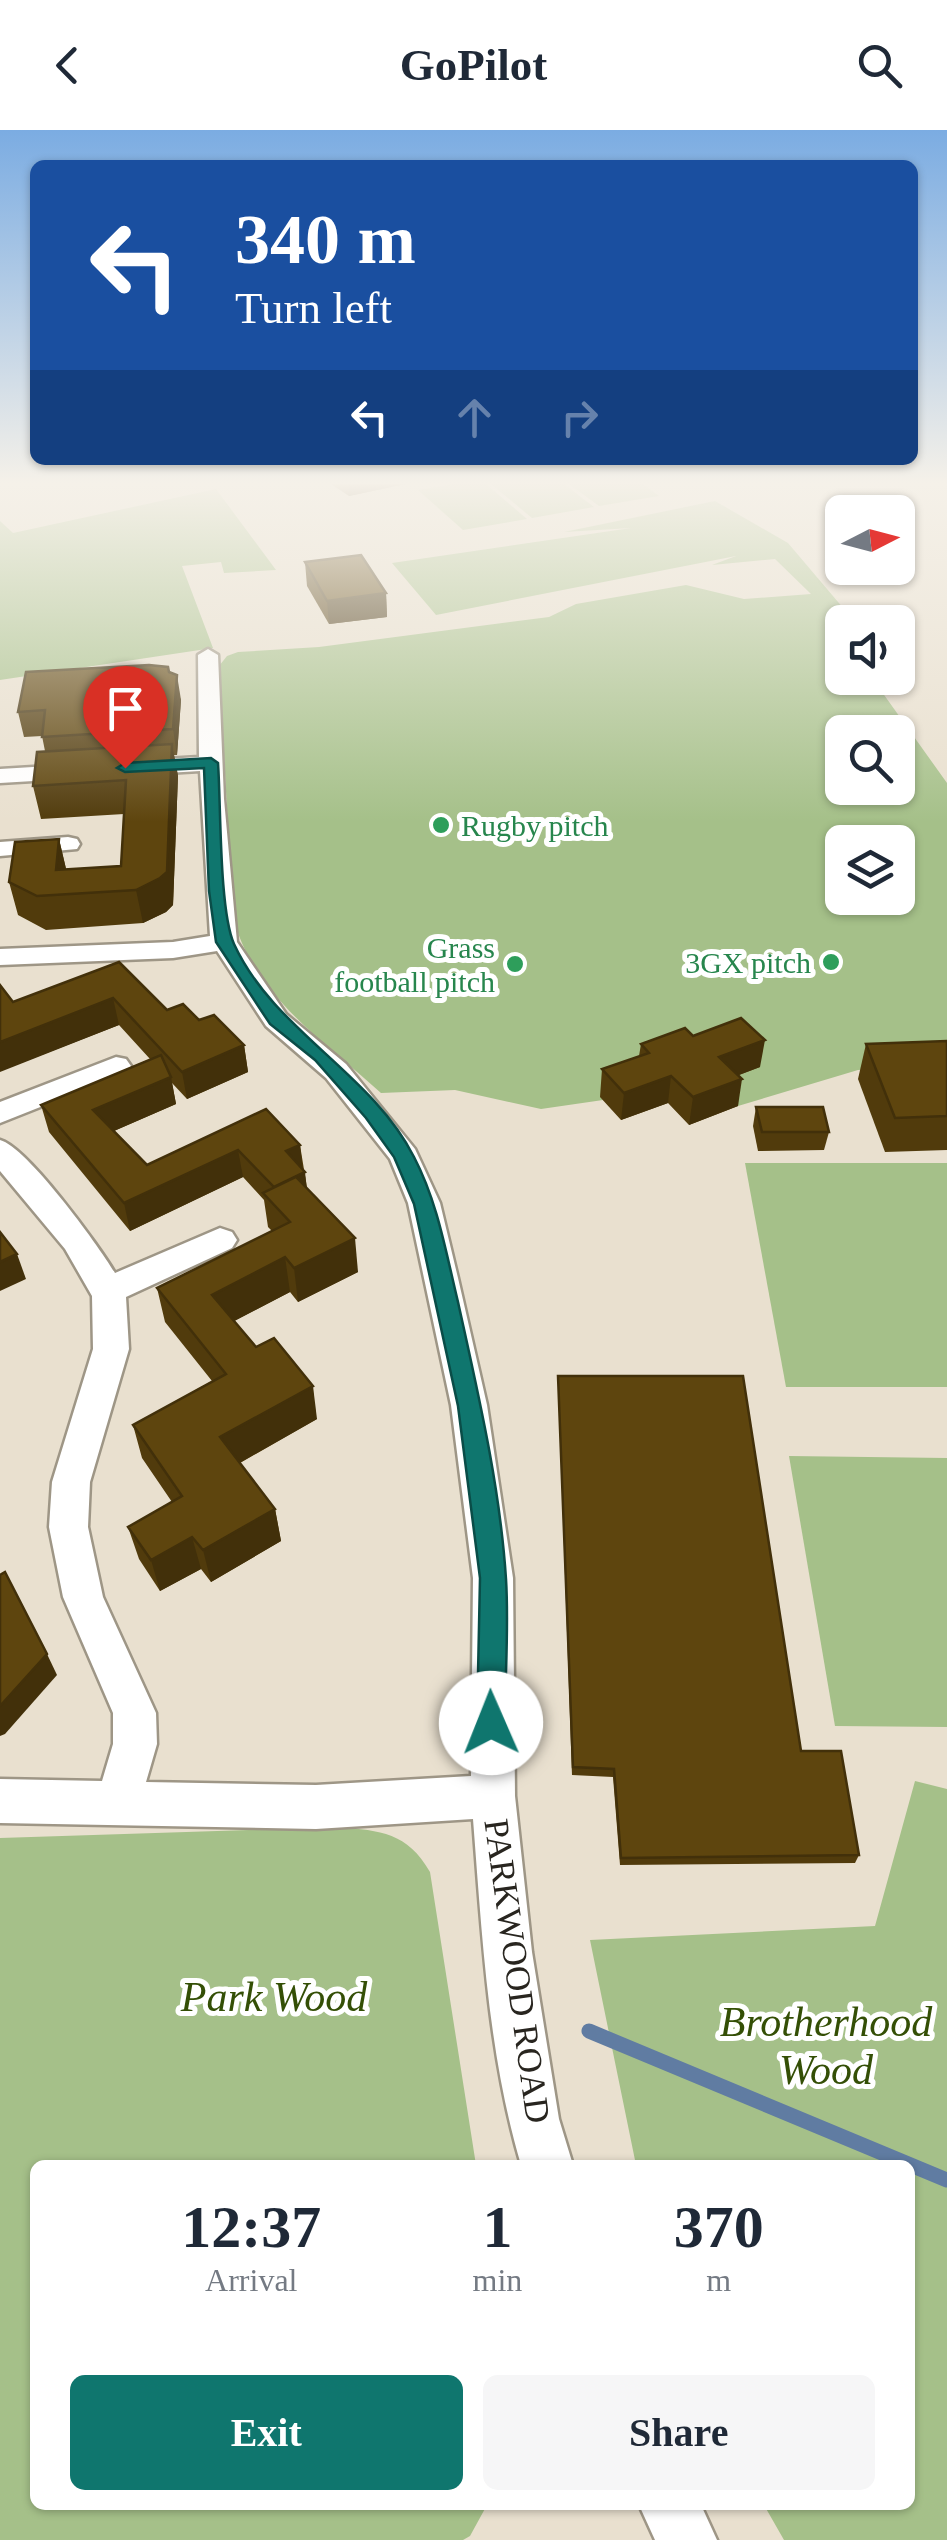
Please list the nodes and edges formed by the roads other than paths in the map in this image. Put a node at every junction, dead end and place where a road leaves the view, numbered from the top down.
1 (208, 655) dead end
2 (16, 744) dead end
3 (211, 763) junction
4 (5, 775) edge
5 (68, 844) dead end
6 (0, 849) edge
7 (224, 942) junction
8 (0, 957) edge
9 (116, 1066) dead end
10 (0, 1113) edge
11 (0, 1150) edge
12 (220, 1240) dead end
13 (108, 1291) junction
14 (493, 1796) junction
15 (0, 1801) edge
16 (116, 1803) junction
17 (546, 2160) edge
18 (672, 2510) edge
19 (687, 2540) edge

1 - 3 street, PARKWOOD ROAD
2 - 4 street
3 - 4 street
3 - 7 street, PARKWOOD ROAD
5 - 6 street
7 - 8 street
7 - 14 street, PARKWOOD ROAD
9 - 10 street
11 - 13 street
12 - 13 street
13 - 16 street
14 - 16 street
14 - 17 street, PARKWOOD ROAD
15 - 16 street
18 - 19 street

